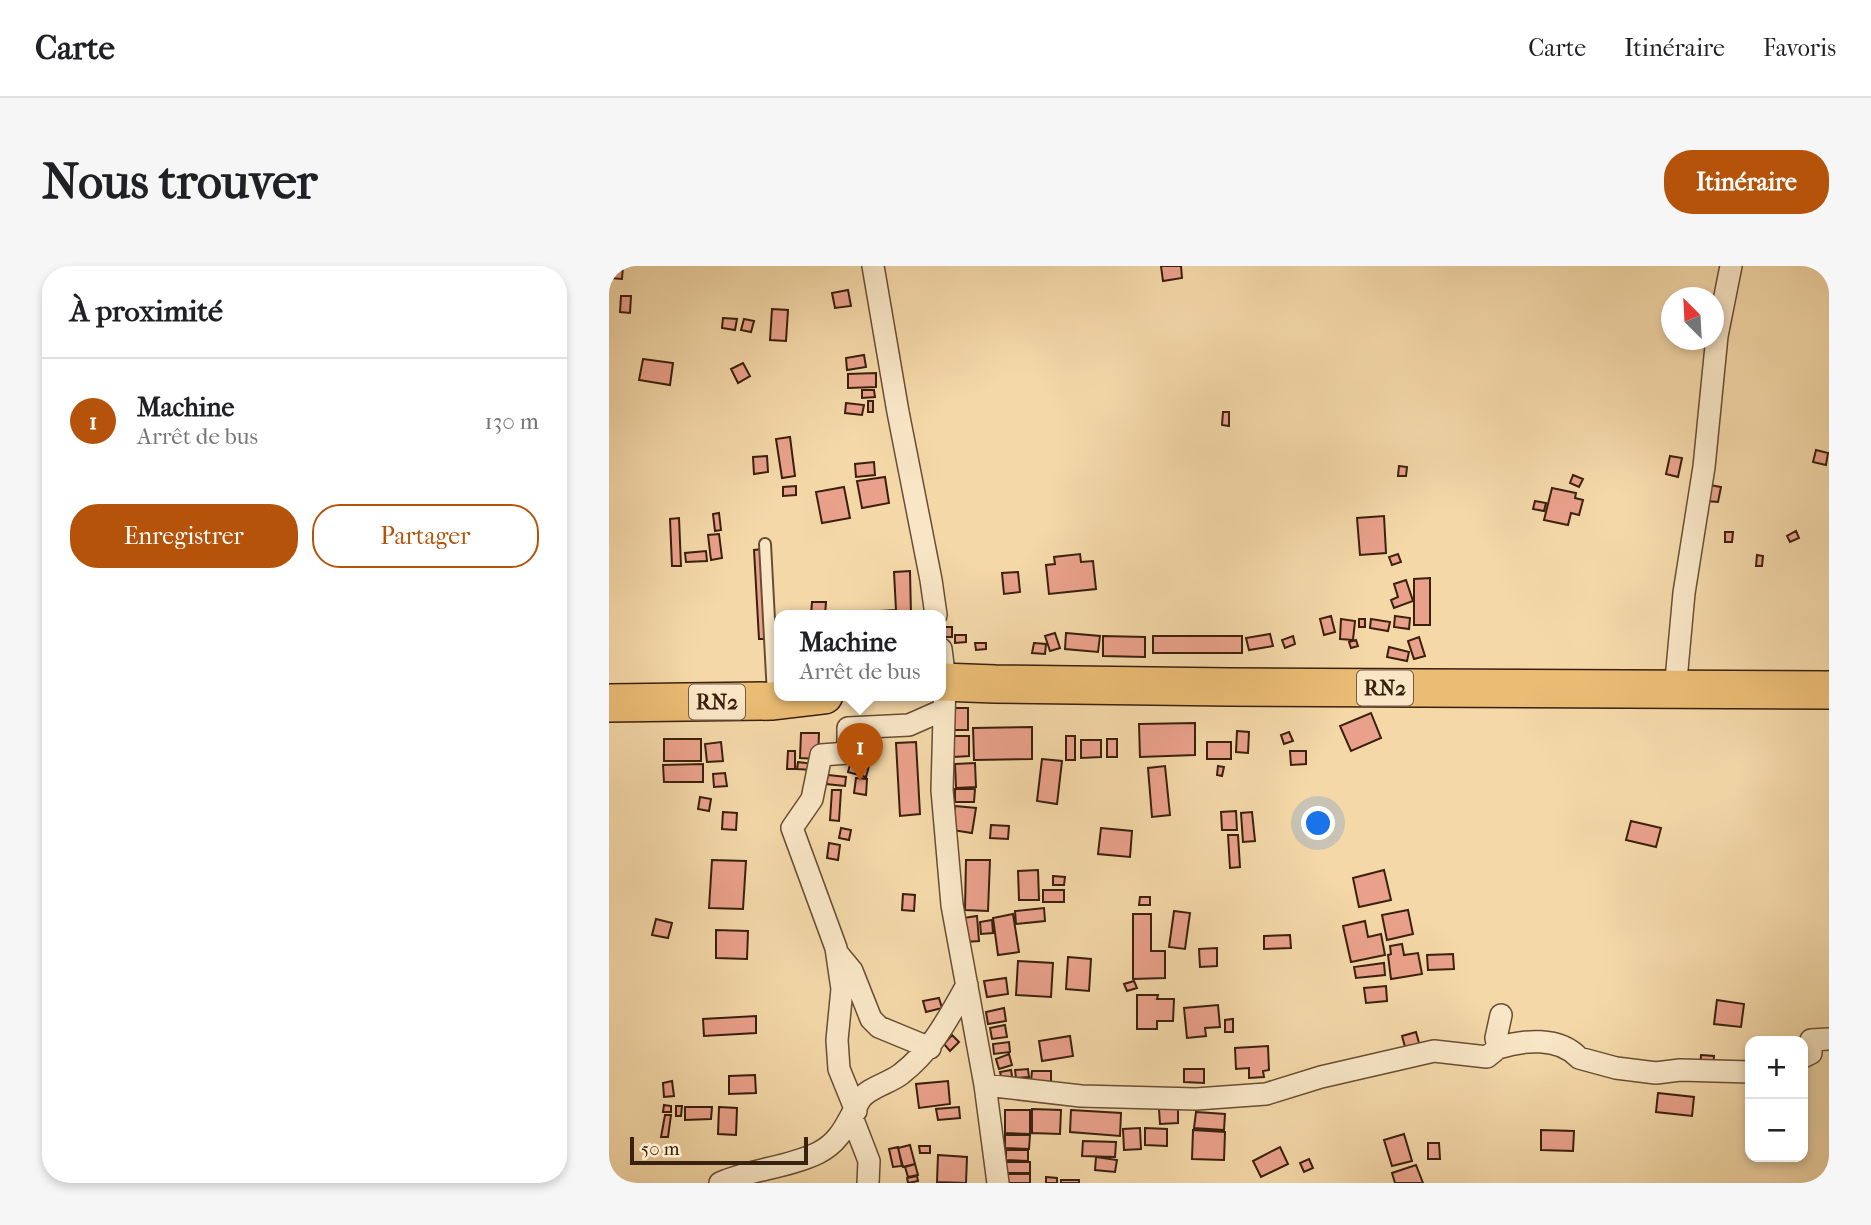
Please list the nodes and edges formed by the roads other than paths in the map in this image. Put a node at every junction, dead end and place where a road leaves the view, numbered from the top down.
1 (873, 266) edge
2 (1731, 266) edge
3 (765, 544) dead end
4 (935, 610) edge
5 (946, 680) edge
6 (1829, 690) edge
7 (1675, 691) junction
8 (773, 701) joint
9 (927, 701) edge
10 (942, 701) edge
11 (609, 703) edge
12 (837, 952) junction
13 (967, 985) junction
14 (1501, 1015) dead end
15 (1829, 1039) edge
16 (930, 1048) junction
17 (1498, 1048) junction
18 (1808, 1054) edge
19 (1745, 1072) edge
20 (985, 1085) junction
21 (854, 1114) junction
22 (720, 1183) edge
23 (868, 1183) edge
24 (998, 1183) edge

1 - 4 street
2 - 7 street
3 - 8 lane
5 - 7 highway, RN2
6 - 7 highway, RN2
8 - 11 highway, RN2
9 - 12 street
10 - 13 street
12 - 16 street
12 - 21 street
13 - 16 street
13 - 20 street
14 - 17 street
15 - 18 street
16 - 21 street
17 - 19 street
17 - 20 street
20 - 24 street
21 - 22 street
21 - 23 street

